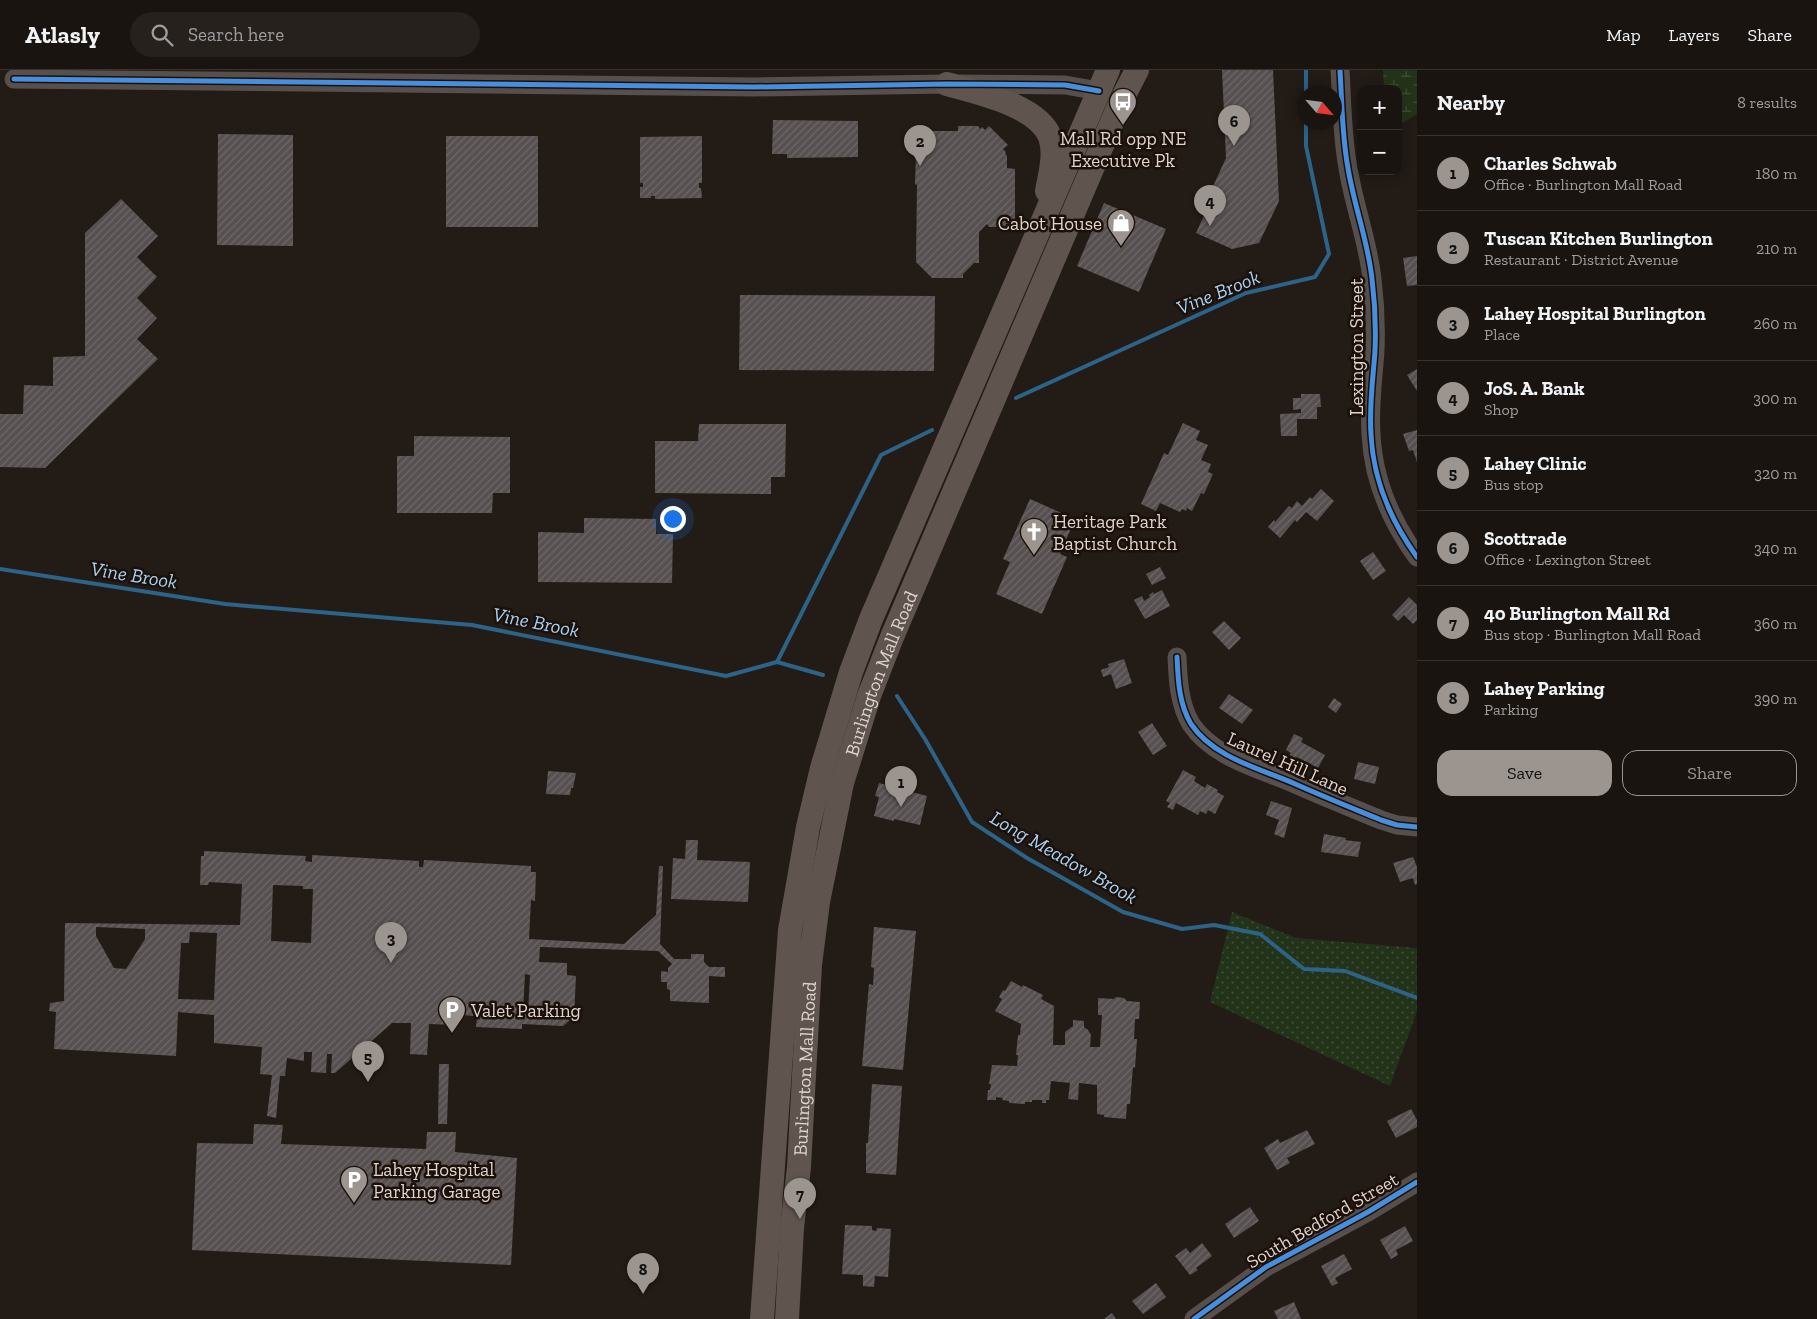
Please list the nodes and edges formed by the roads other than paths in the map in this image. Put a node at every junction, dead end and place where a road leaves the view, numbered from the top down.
1 (1137, 70) edge
2 (1340, 70) edge
3 (14, 79) dead end
4 (1104, 80) edge
5 (947, 84) junction
6 (1121, 101) junction
7 (1040, 229) junction
8 (1417, 557) edge
9 (1177, 657) dead end
10 (1417, 827) edge
11 (1417, 1182) edge
12 (762, 1319) edge
13 (787, 1319) edge
14 (1194, 1319) edge

1 - 6 main road, Burlington Mall Road
2 - 8 street, Lexington Street
3 - 5 street
4 - 5 street
4 - 6 main road
4 - 7 main road, Burlington Mall Road
5 - 7 main road
6 - 13 main road, Burlington Mall Road
7 - 12 main road, Burlington Mall Road
9 - 10 street, Laurel Hill Lane
11 - 14 street, South Bedford Street

